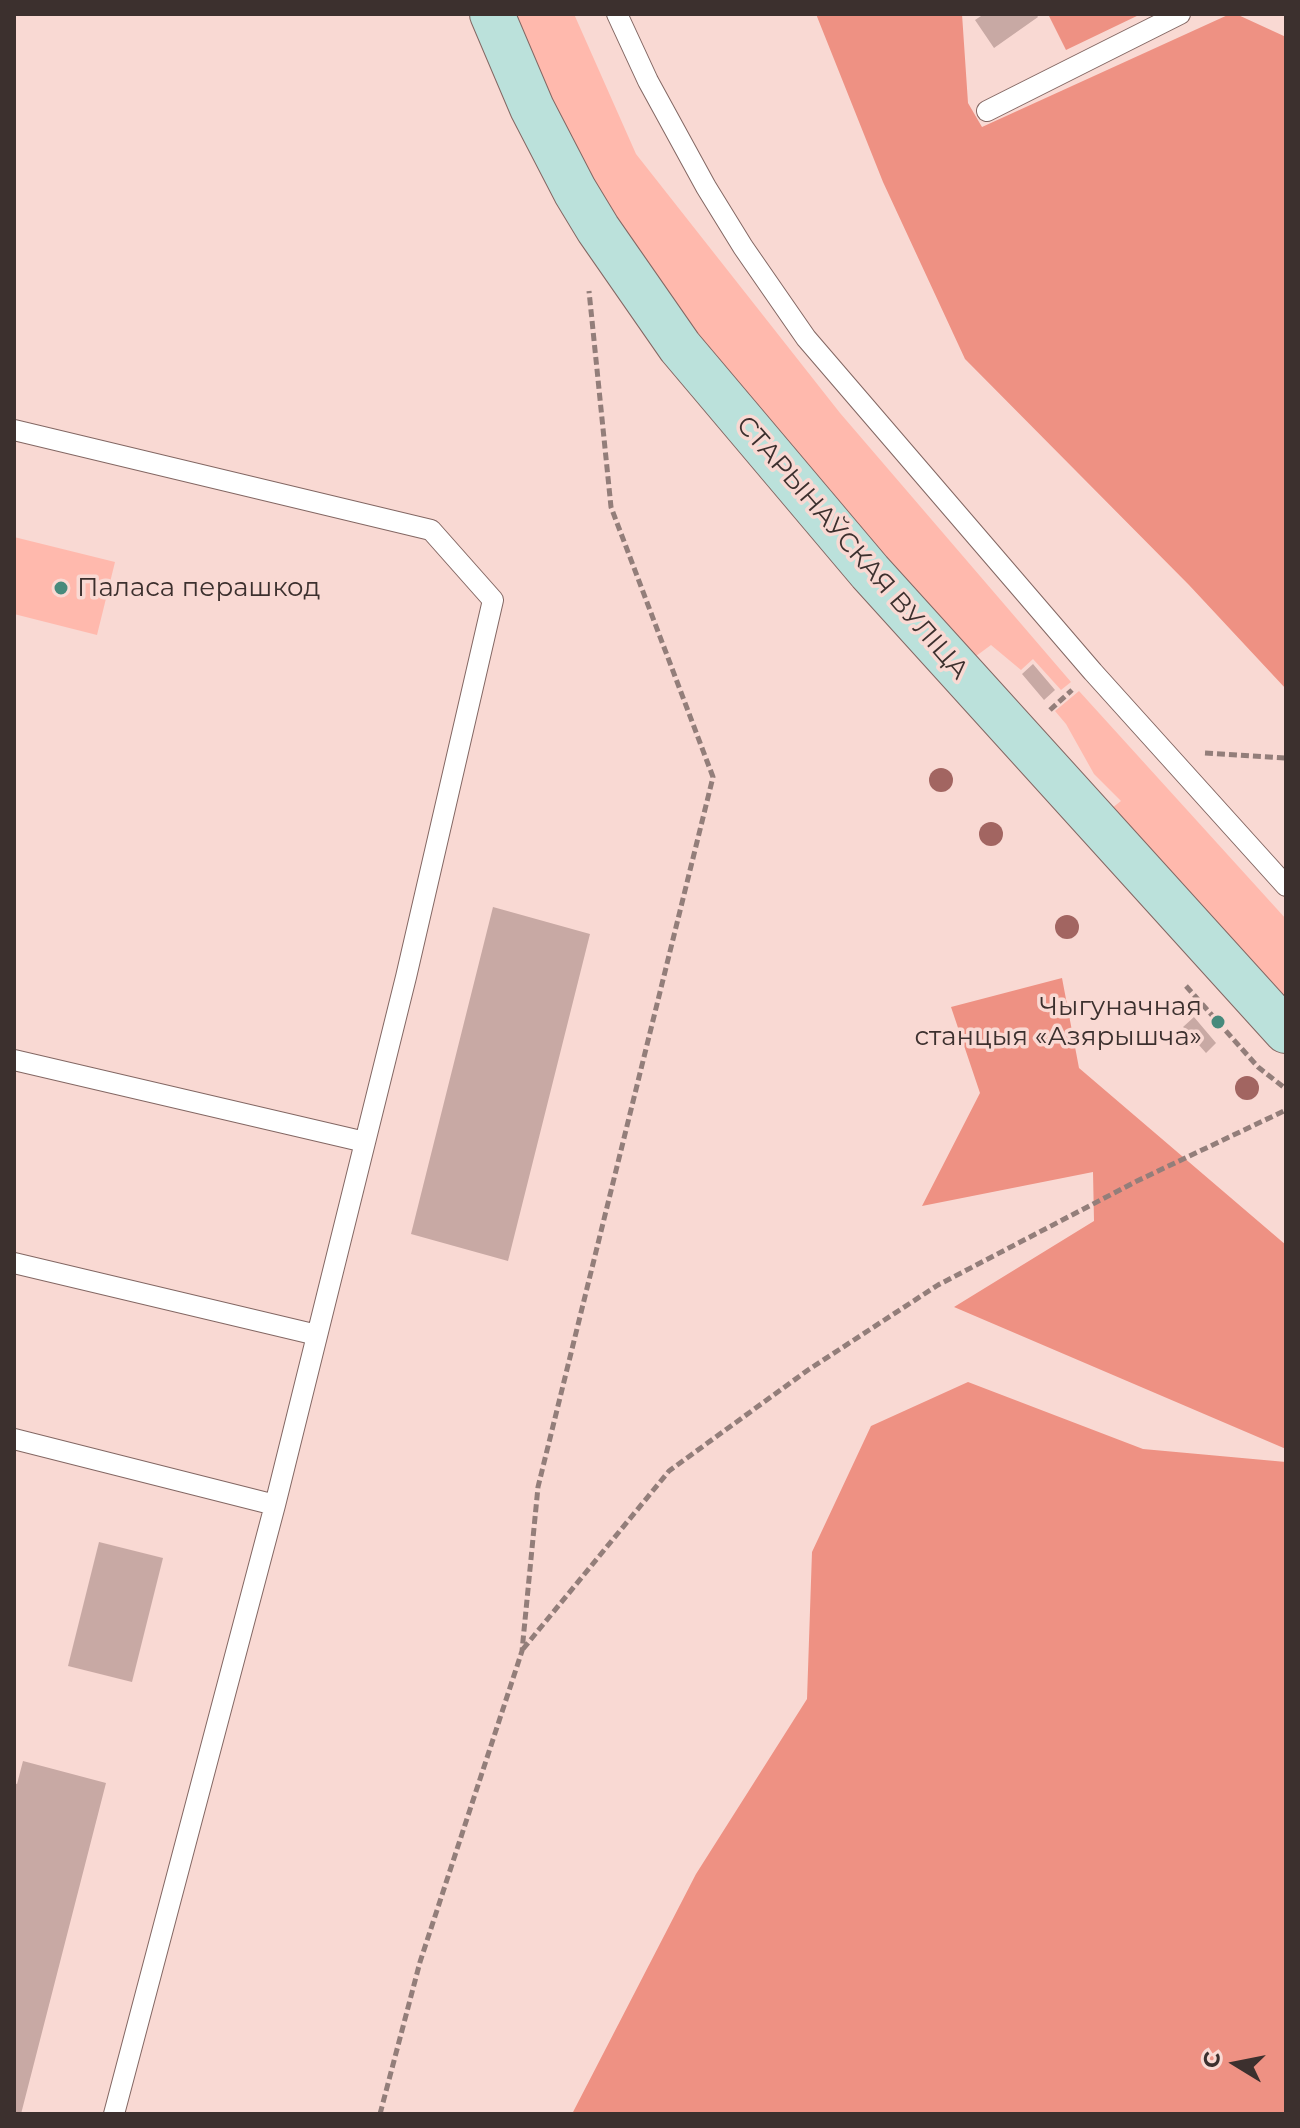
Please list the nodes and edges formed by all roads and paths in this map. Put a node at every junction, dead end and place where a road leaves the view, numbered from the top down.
1 (492, 14) edge
2 (617, 14) edge
3 (1180, 14) edge
4 (987, 111) dead end
5 (589, 289) dead end
6 (14, 430) edge
7 (1286, 758) edge
8 (1181, 769) junction
9 (1286, 886) edge
10 (1190, 991) dead end
11 (1286, 1031) edge
12 (14, 1060) edge
13 (1286, 1089) edge
14 (1286, 1110) edge
15 (365, 1142) junction
16 (14, 1263) edge
17 (317, 1335) junction
18 (14, 1439) edge
19 (275, 1505) junction
20 (522, 1651) junction
21 (114, 2114) edge
22 (380, 2114) edge

1 - 11 main road, СТАРЫНАЎСКАЯ ВУЛІЦА
2 - 8 lane
3 - 4 lane
5 - 20 path
6 - 15 lane
7 - 8 path
8 - 9 lane
10 - 13 path
12 - 15 lane
14 - 20 path
15 - 17 lane
16 - 17 lane
17 - 19 lane
18 - 19 lane
19 - 21 lane
20 - 22 path

